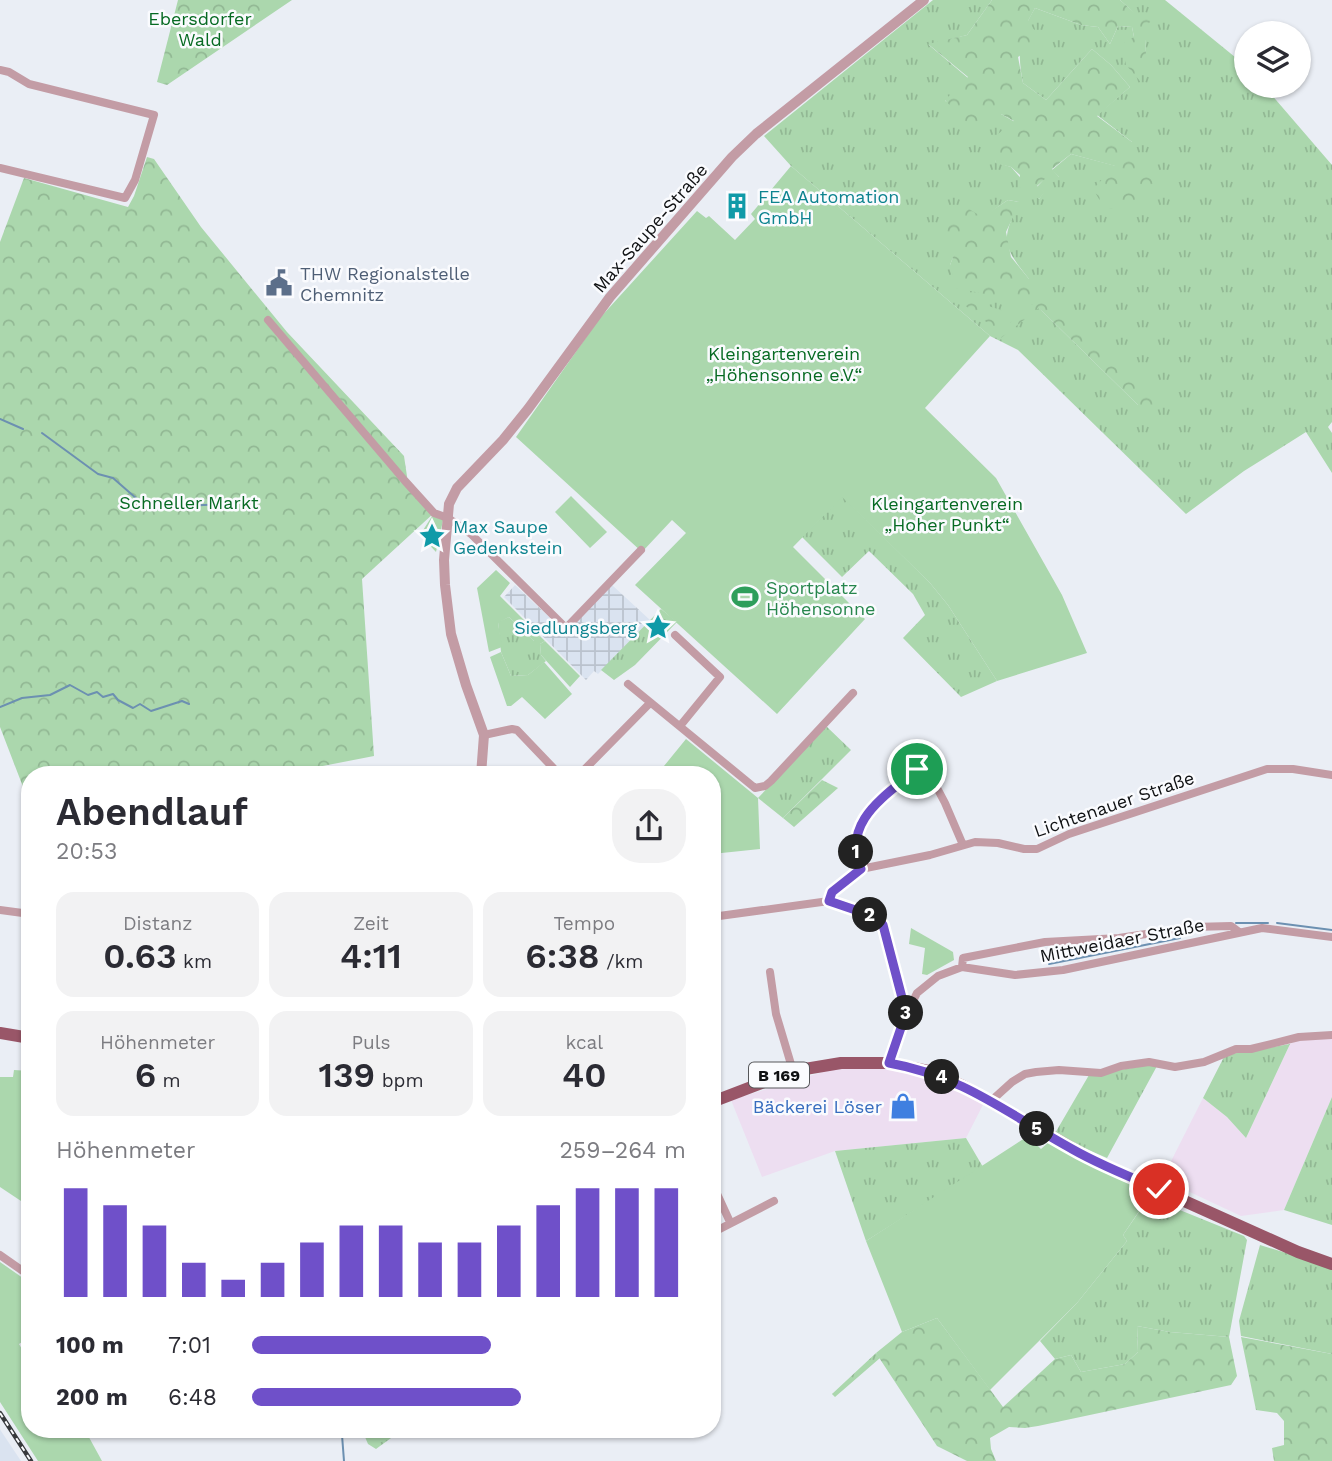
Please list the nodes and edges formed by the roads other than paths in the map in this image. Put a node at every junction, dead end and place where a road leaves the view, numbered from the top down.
1 (924, 0) edge
2 (0, 70) edge
3 (0, 168) edge
4 (268, 320) dead end
5 (448, 518) junction
6 (641, 550) dead end
7 (675, 635) dead end
8 (628, 684) dead end
9 (853, 693) dead end
10 (650, 703) junction
11 (680, 726) junction
12 (484, 735) junction
13 (482, 766) edge
14 (551, 766) edge
15 (588, 766) edge
16 (1332, 775) edge
17 (963, 845) junction
18 (861, 869) junction
19 (829, 901) junction
20 (0, 910) edge
21 (21, 914) edge
22 (721, 916) edge
23 (1239, 932) junction
24 (1332, 937) edge
25 (962, 967) junction
26 (770, 972) dead end
27 (906, 1013) junction
28 (0, 1033) edge
29 (1332, 1035) edge
30 (21, 1036) edge
31 (889, 1063) junction
32 (793, 1071) junction
33 (721, 1099) edge
34 (990, 1101) junction
35 (774, 1200) dead end
36 (721, 1202) edge
37 (730, 1222) junction
38 (721, 1228) edge
39 (0, 1255) edge
40 (1332, 1264) edge
41 (21, 1270) edge

1 - 5 street, Max-Saupe-Straße
2 - 3 street
4 - 5 street
5 - 6 street
5 - 12 street, Max-Saupe-Straße
7 - 11 street
8 - 10 street
9 - 11 street
10 - 11 street
10 - 15 street
12 - 13 street, Max-Saupe-Straße
12 - 14 street
16 - 17 street, Lichtenauer Straße
17 - 18 street, Lichtenauer Straße
17 - 18 street
18 - 19 street, Lichtenauer Straße
19 - 22 street
19 - 27 street
20 - 21 street
23 - 24 street, Mittweidaer Straße
23 - 25 street, Mittweidaer Straße
23 - 25 street
25 - 27 street
26 - 32 street
27 - 31 street
28 - 30 main road
29 - 34 street
31 - 32 main road, B 169
31 - 34 main road, B 169
32 - 33 main road, B 169
34 - 40 main road, B 169
35 - 37 street
36 - 37 street
37 - 38 street
39 - 41 street

